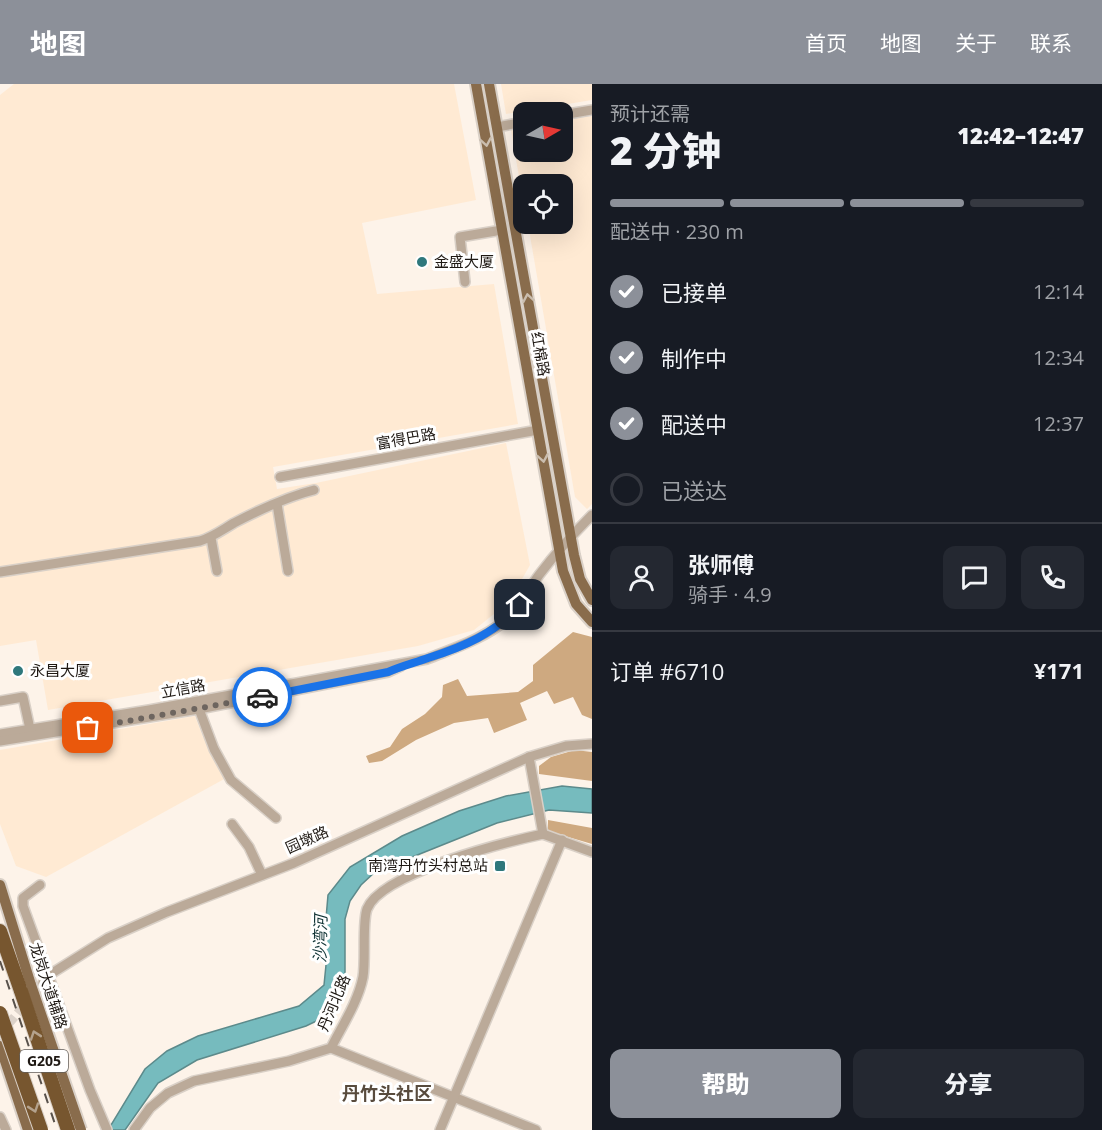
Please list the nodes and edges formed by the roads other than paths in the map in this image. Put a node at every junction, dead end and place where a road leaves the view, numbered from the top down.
1 (476, 84) edge
2 (489, 84) edge
3 (592, 110) edge
4 (573, 113) edge
5 (513, 124) edge
6 (497, 126) junction
7 (502, 230) junction
8 (465, 282) dead end
9 (538, 430) junction
10 (280, 477) dead end
11 (314, 490) dead end
12 (277, 504) junction
13 (592, 515) edge
14 (211, 538) junction
15 (571, 539) junction
16 (560, 552) junction
17 (217, 571) dead end
18 (288, 571) dead end
19 (0, 572) edge
20 (592, 600) edge
21 (592, 622) edge
22 (320, 682) junction
23 (0, 701) edge
24 (200, 710) junction
25 (150, 714) junction
26 (30, 729) junction
27 (0, 734) edge
28 (0, 741) edge
29 (592, 744) edge
30 (529, 757) junction
31 (276, 818) dead end
32 (232, 824) dead end
33 (543, 834) junction
34 (562, 840) junction
35 (592, 852) edge
36 (262, 875) junction
37 (0, 885) edge
38 (40, 885) dead end
39 (0, 931) edge
40 (46, 979) junction
41 (26, 988) junction
42 (0, 1013) edge
43 (0, 1046) edge
44 (331, 1048) junction
45 (52, 1083) junction
46 (454, 1098) junction
47 (0, 1117) edge
48 (6, 1130) edge
49 (28, 1130) edge
50 (41, 1130) edge
51 (68, 1130) edge
52 (79, 1130) edge
53 (107, 1130) edge
54 (134, 1130) edge
55 (440, 1130) edge
56 (536, 1130) edge

1 -> 7 main road, 红棉路
2 - 6 main road, 红棉路
3 - 4 street
5 - 6 street
15 -> 6 main road, 红棉路
7 - 8 street
7 - 9 main road, 红棉路
9 - 10 street, 富得巴路
9 -> 16 main road, 红棉路
11 - 12 street
12 - 14 street
12 - 18 street
13 - 15 street, 立信路
14 - 17 street
14 - 19 street
15 - 16 street, 立信路
15 - 20 main road, 红棉路
16 - 21 main road, 红棉路
16 - 22 street, 立信路
22 - 24 street, 立信路
22 - 25 street, 立信路
23 - 26 street
24 - 25 street, 立信路
24 - 31 street
25 - 26 street, 立信路
25 - 28 street, 立信路
26 - 27 street, 立信路
29 - 30 street, 园墩路
30 - 33 street
30 - 36 street, 园墩路
32 - 36 street
33 - 34 street
33 - 44 street, 丹河北路
34 - 35 street
34 - 46 street
36 - 40 street, 园墩路
37 - 41 main road, 龙岗大道辅路
38 - 40 street
39 - 41 highway, G205
40 - 53 street
45 -> 41 highway, G205, bridge
41 - 52 main road, 龙岗大道辅路, bridge
42 -> 50 highway, G205, bridge
43 - 49 main road
44 - 46 street
44 - 54 street, 丹河北路
45 - 51 highway, G205, bridge
45 - 52 highway, bridge
46 - 55 street
46 - 56 street
47 - 48 street

